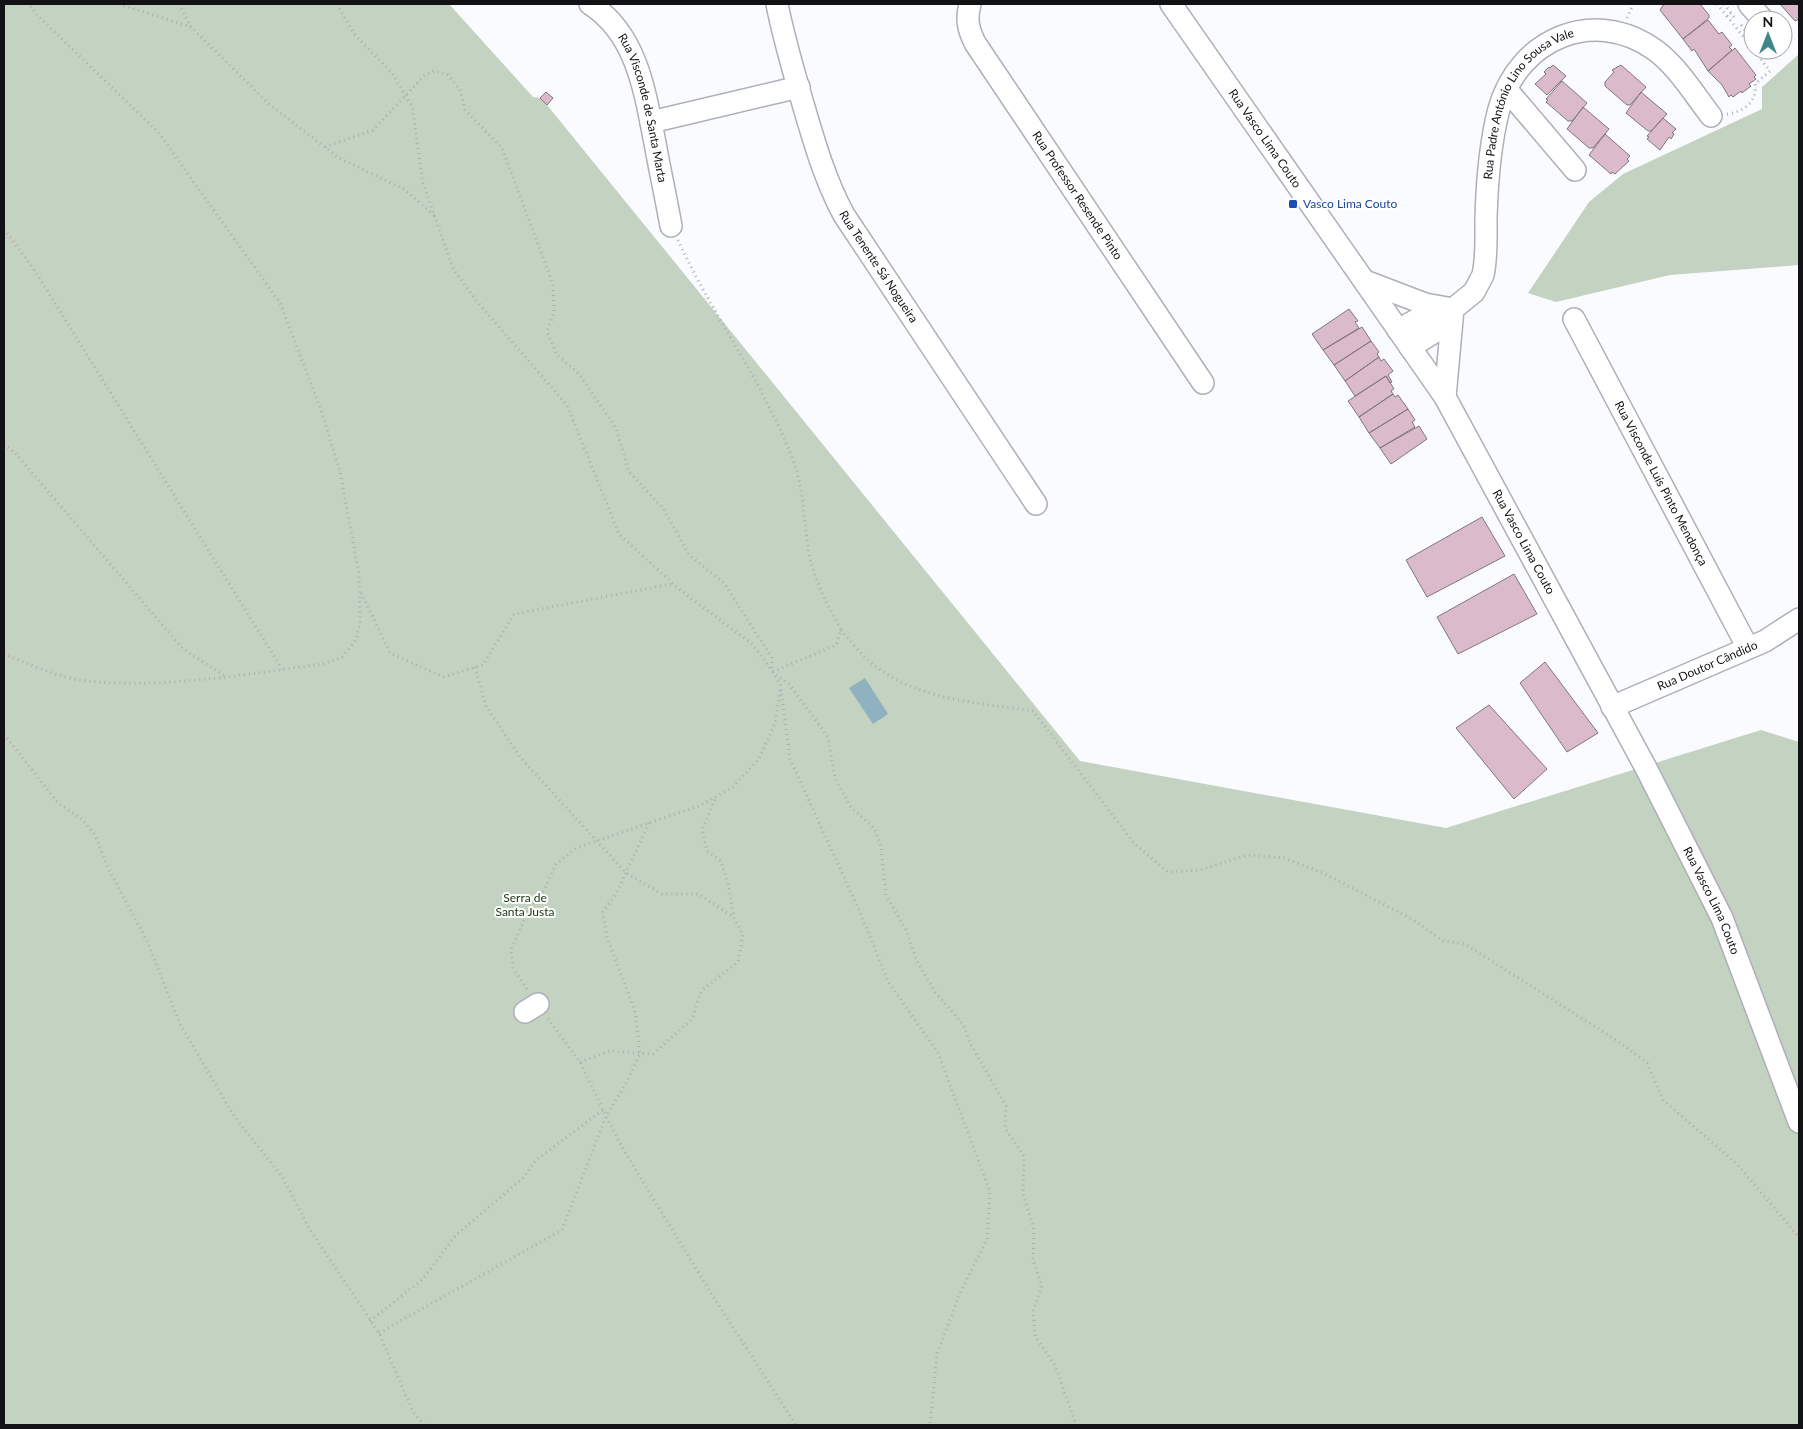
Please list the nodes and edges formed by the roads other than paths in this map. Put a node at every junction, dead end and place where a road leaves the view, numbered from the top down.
1 (590, 4) edge
2 (777, 4) edge
3 (970, 4) edge
4 (1171, 4) edge
5 (799, 87) junction
6 (1507, 90) junction
7 (1712, 116) road end
8 (651, 122) junction
9 (1575, 170) dead end
10 (671, 226) road end
11 (1365, 281) junction
12 (1448, 312) junction
13 (1574, 319) dead end
14 (1404, 338) junction
15 (1203, 382) dead end
16 (1444, 396) junction
17 (1036, 504) dead end
18 (1799, 619) edge
19 (1748, 648) junction
20 (1612, 707) junction
21 (1799, 1122) edge

1 - 8 street, Rua Visconde de Santa Marta
2 - 5 street, Rua Tenente Sá Nogueira
3 - 15 street, Rua Professor Resende Pinto
4 - 11 street, Rua Vasco Lima Couto
5 - 8 street
5 - 17 street, Rua Tenente Sá Nogueira
6 - 7 street, Rua Padre António Lino Sousa Vale
6 - 9 street
6 - 12 street, Rua Padre António Lino Sousa Vale
8 - 10 street, Rua Visconde de Santa Marta
11 - 12 street
11 - 14 street, Rua Vasco Lima Couto
12 - 14 street, Rua Padre António Lino Sousa Vale
12 - 16 street
13 - 19 street, Rua Visconde Luís Pinto Mendonça
14 - 16 street, Rua Vasco Lima Couto
16 - 20 street, Rua Vasco Lima Couto
18 - 19 street, Rua Doutor Cândido
19 - 20 street, Rua Doutor Cândido
20 - 21 street, Rua Vasco Lima Couto

